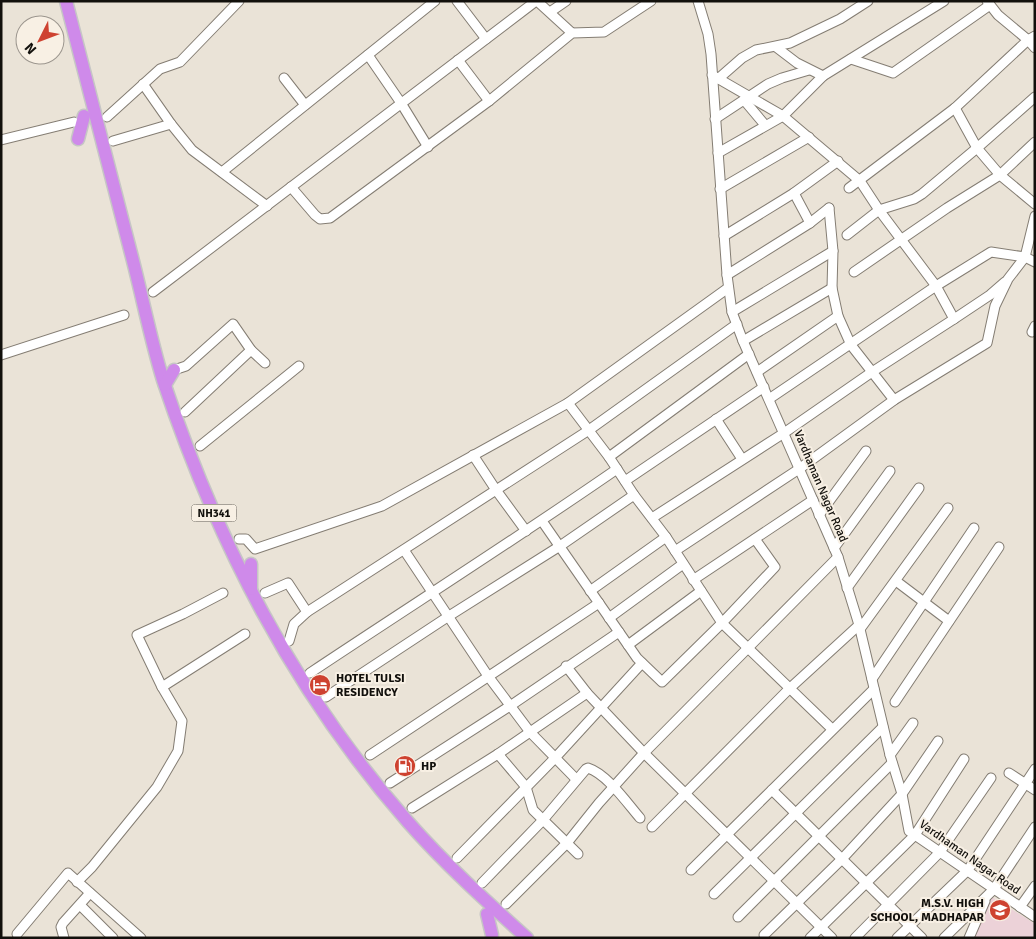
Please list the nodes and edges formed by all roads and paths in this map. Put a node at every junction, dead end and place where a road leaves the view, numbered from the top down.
1 (239, 1) edge
2 (435, 1) edge
3 (456, 1) edge
4 (536, 1) edge
5 (566, 1) edge
6 (651, 1) edge
7 (698, 1) edge
8 (868, 1) edge
9 (927, 1) edge
10 (944, 1) edge
11 (68, 3) edge
12 (988, 3) edge
13 (935, 6) junction
14 (550, 12) junction
15 (572, 34) junction
16 (1031, 38) edge
17 (486, 39) junction
18 (776, 47) junction
19 (1035, 48) edge
20 (368, 55) junction
21 (851, 59) junction
22 (458, 60) junction
23 (810, 70) junction
24 (823, 76) junction
25 (715, 77) junction
26 (284, 78) dead end
27 (143, 84) junction
28 (1035, 97) edge
29 (746, 98) junction
30 (489, 101) junction
31 (401, 103) junction
32 (305, 106) junction
33 (955, 108) junction
34 (783, 116) junction
35 (107, 117) joint
36 (79, 119) joint
37 (715, 119) junction
38 (171, 124) junction
39 (766, 126) junction
40 (100, 132) junction
41 (809, 137) junction
42 (78, 139) dead end
43 (1, 140) edge
44 (113, 141) dead end
45 (1035, 142) edge
46 (428, 147) junction
47 (977, 148) junction
48 (718, 152) junction
49 (838, 161) junction
50 (222, 172) junction
51 (1000, 175) junction
52 (860, 180) junction
53 (292, 187) junction
54 (849, 188) dead end
55 (720, 189) junction
56 (794, 193) junction
57 (1035, 204) edge
58 (267, 206) junction
59 (879, 210) junction
60 (1035, 216) edge
61 (810, 223) junction
62 (847, 234) dead end
63 (724, 236) junction
64 (901, 240) junction
65 (833, 251) junction
66 (1025, 257) junction
67 (1035, 262) edge
68 (854, 272) dead end
69 (726, 276) junction
70 (1008, 279) junction
71 (936, 286) junction
72 (728, 288) junction
73 (832, 288) junction
74 (153, 292) dead end
75 (732, 312) junction
76 (124, 315) dead end
77 (838, 316) junction
78 (954, 319) junction
79 (737, 324) junction
80 (743, 341) junction
81 (851, 345) junction
82 (250, 350) junction
83 (1, 354) edge
84 (749, 354) junction
85 (265, 363) dead end
86 (299, 366) dead end
87 (174, 370) joint
88 (757, 372) junction
89 (872, 372) junction
90 (165, 385) junction
91 (764, 387) junction
92 (769, 399) junction
93 (894, 400) junction
94 (568, 403) junction
95 (185, 412) dead end
96 (716, 419) junction
97 (589, 430) junction
98 (784, 433) junction
99 (200, 446) dead end
100 (866, 451) dead end
101 (473, 455) junction
102 (609, 457) junction
103 (742, 460) junction
104 (617, 469) junction
105 (799, 469) junction
106 (890, 471) dead end
107 (625, 481) junction
108 (919, 488) dead end
109 (496, 490) junction
110 (634, 495) junction
111 (813, 500) junction
112 (948, 508) dead end
113 (819, 515) junction
114 (652, 518) junction
115 (542, 520) junction
116 (974, 528) dead end
117 (526, 531) junction
118 (666, 537) junction
119 (239, 539) dead end
120 (755, 539) junction
121 (560, 546) junction
122 (999, 547) dead end
123 (404, 550) junction
124 (675, 551) junction
125 (836, 552) junction
126 (251, 564) dead end
127 (684, 564) junction
128 (693, 580) junction
129 (896, 581) junction
130 (848, 588) junction
131 (590, 590) junction
132 (701, 591) junction
133 (432, 592) junction
134 (223, 593) dead end
135 (251, 593) junction
136 (265, 593) dead end
137 (924, 602) junction
138 (599, 603) junction
139 (307, 612) junction
140 (449, 616) junction
141 (609, 618) junction
142 (949, 621) junction
143 (722, 623) junction
144 (859, 627) junction
145 (619, 632) junction
146 (245, 634) dead end
147 (289, 641) dead end
148 (628, 645) junction
149 (747, 648) junction
150 (642, 663) junction
151 (566, 666) junction
152 (310, 673) joint
153 (488, 676) junction
154 (872, 679) junction
155 (162, 687) junction
156 (790, 689) junction
157 (874, 689) junction
158 (587, 693) junction
159 (320, 698) junction
160 (895, 702) dead end
161 (510, 706) junction
162 (600, 708) junction
163 (913, 723) dead end
164 (883, 727) junction
165 (832, 729) junction
166 (530, 732) junction
167 (938, 741) dead end
168 (644, 753) junction
169 (498, 754) junction
170 (370, 755) dead end
171 (555, 758) junction
172 (891, 759) junction
173 (964, 759) dead end
174 (1035, 769) edge
175 (1009, 772) dead end
176 (991, 778) dead end
177 (576, 779) junction
178 (390, 783) dead end
179 (1025, 783) junction
180 (526, 787) junction
181 (613, 787) junction
182 (772, 790) junction
183 (1035, 790) edge
184 (686, 794) junction
185 (902, 794) junction
186 (412, 808) dead end
187 (795, 813) junction
188 (640, 818) dead end
189 (543, 820) junction
190 (652, 827) dead end
191 (1035, 827) edge
192 (728, 835) junction
193 (915, 835) junction
194 (819, 836) junction
195 (567, 843) junction
196 (940, 852) junction
197 (578, 854) dead end
198 (457, 858) dead end
199 (751, 858) junction
200 (842, 859) junction
201 (691, 870) dead end
202 (968, 870) junction
203 (774, 881) junction
204 (77, 882) junction
205 (865, 882) junction
206 (482, 883) dead end
207 (1035, 886) edge
208 (90, 893) junction
209 (991, 893) junction
210 (714, 894) dead end
211 (506, 904) dead end
212 (798, 904) junction
213 (887, 904) junction
214 (80, 905) junction
215 (1020, 907) junction
216 (487, 914) dead end
217 (738, 917) dead end
218 (1035, 917) edge
219 (910, 925) junction
220 (821, 926) junction
221 (18, 934) dead end
222 (764, 935) dead end
223 (491, 937) edge
224 (64, 938) edge
225 (113, 938) edge
226 (141, 938) edge
227 (528, 938) edge
228 (810, 938) edge
229 (832, 938) edge
230 (855, 938) edge
231 (898, 938) edge
232 (922, 938) edge
233 (944, 938) edge
234 (969, 938) edge

1 - 27 street
2 - 20 street
3 - 17 street
4 - 14 street
4 - 17 street
5 - 14 street
6 - 15 street
7 - 25 street, Vardhaman Nagar Road
8 - 18 street
9 - 13 street
10 - 13 street
11 - 40 highway, NH341
12 - 16 street
12 - 21 street
13 - 21 street
14 - 15 street
15 - 30 street
16 - 19 street
16 - 33 street
17 - 22 street
18 - 23 street
18 - 25 street
20 - 31 street
20 - 32 street
21 - 24 street
22 - 30 street
22 - 31 street
23 - 24 street
23 - 29 street
24 - 34 street
25 - 29 street
25 - 37 street, Vardhaman Nagar Road
26 - 32 street
27 - 35 street
27 - 38 street
28 - 47 street
29 - 34 street
29 - 37 street
29 - 39 street
30 - 46 street
31 - 46 street
31 - 53 street
32 - 50 street
33 - 47 street
33 - 52 street
34 - 39 street
34 - 41 street
35 - 40 highway
36 - 42 highway
36 - 43 street
37 - 48 street, Vardhaman Nagar Road
38 - 44 street
38 - 50 street
39 - 48 street
40 - 90 highway, NH341
41 - 49 street
41 - 55 street
45 - 51 street
46 - 53 street
47 - 51 street
47 - 59 street
48 - 55 street, Vardhaman Nagar Road
49 - 52 street
49 - 56 street
50 - 58 street
51 - 57 street
51 - 64 street
52 - 54 street
52 - 59 street
53 - 58 street
55 - 63 street, Vardhaman Nagar Road
56 - 61 street
56 - 63 street
58 - 74 street
59 - 62 street
59 - 64 street
60 - 66 street
61 - 65 street
61 - 69 street
63 - 69 street, Vardhaman Nagar Road
64 - 68 street
64 - 71 street
65 - 73 street
65 - 75 street
66 - 67 street
66 - 70 street
66 - 71 street
69 - 72 street, Vardhaman Nagar Road
70 - 78 street
70 - 93 street
71 - 78 street
71 - 81 street
72 - 75 street, Vardhaman Nagar Road
72 - 94 street
73 - 77 street
73 - 80 street
75 - 79 street, Vardhaman Nagar Road
76 - 83 street
77 - 81 street
77 - 88 street
78 - 89 street
79 - 80 street, Vardhaman Nagar Road
79 - 97 street
80 - 84 street, Vardhaman Nagar Road
81 - 89 street
81 - 92 street
82 - 85 street
82 - 87 street
82 - 95 street
84 - 88 street, Vardhaman Nagar Road
84 - 102 street
86 - 99 street
87 - 90 highway
88 - 91 street, Vardhaman Nagar Road
89 - 93 street
89 - 98 street
90 - 135 highway, NH341
91 - 92 street, Vardhaman Nagar Road
91 - 96 street
92 - 98 street, Vardhaman Nagar Road
93 - 105 street
94 - 97 street
94 - 101 street
96 - 103 street
96 - 107 street
97 - 102 street
97 - 109 street
98 - 103 street
98 - 105 street, Vardhaman Nagar Road
100 - 113 street
101 - 109 street
101 - 119 street
102 - 104 street
103 - 114 street
104 - 107 street
104 - 115 street
105 - 111 street, Vardhaman Nagar Road
105 - 124 street
106 - 125 street
107 - 110 street
108 - 130 street
109 - 117 street
109 - 123 street
110 - 114 street
110 - 121 street
111 - 113 street, Vardhaman Nagar Road
111 - 120 street
112 - 129 street
113 - 125 street, Vardhaman Nagar Road
114 - 118 street
115 - 117 street
115 - 121 street
116 - 137 street
117 - 133 street
118 - 124 street
118 - 131 street
120 - 128 street
120 - 143 street
121 - 131 street
121 - 140 street
122 - 142 street
123 - 133 street
123 - 139 street
124 - 127 street
125 - 130 street, Vardhaman Nagar Road
125 - 149 street
126 - 135 highway, NH341
127 - 128 street
127 - 141 street
128 - 132 street
129 - 137 street
129 - 144 street
130 - 144 street, Vardhaman Nagar Road
131 - 138 street
132 - 143 street
132 - 148 street
133 - 140 street
133 - 152 street
134 - 155 street
135 - 159 highway, NH341
136 - 139 street
137 - 142 street
137 - 154 street
138 - 141 street
138 - 153 street
139 - 147 street
140 - 153 street
140 - 159 street
141 - 145 street
142 - 160 street
143 - 149 street
143 - 150 street
144 - 154 street, Vardhaman Nagar Road
144 - 156 street
145 - 148 street
145 - 151 street
146 - 155 street
148 - 150 street
149 - 156 street
149 - 168 street
150 - 162 street
151 - 158 street
151 - 161 street
152 - 159 highway, NH341
153 - 161 street
153 - 170 street
154 - 157 street, Vardhaman Nagar Road
155 - 204 street
156 - 165 street
156 - 184 street
157 - 164 street, Vardhaman Nagar Road
157 - 165 street
158 - 162 street
158 - 166 street
159 - 227 highway, NH341
161 - 166 street
161 - 178 street
162 - 168 street
162 - 171 street
163 - 172 street
164 - 172 street, Vardhaman Nagar Road
164 - 187 street
165 - 182 street
166 - 169 street
166 - 171 street
167 - 185 street
168 - 181 street
168 - 184 street
169 - 180 street
169 - 186 street
171 - 177 street
171 - 180 street
172 - 185 street, Vardhaman Nagar Road
172 - 194 street
173 - 193 street
174 - 179 street
175 - 179 street
176 - 196 street
177 - 181 street
177 - 189 street
179 - 183 street
179 - 202 street
180 - 189 street
180 - 198 street
181 - 188 street
181 - 195 street
182 - 187 street
182 - 192 street
184 - 190 street
184 - 192 street
185 - 193 street, Vardhaman Nagar Road
185 - 200 street
187 - 194 street
187 - 199 street
189 - 195 street
189 - 206 street
191 - 209 street
192 - 199 street
192 - 201 street
193 - 196 street, Vardhaman Nagar Road
193 - 205 street
194 - 200 street
194 - 203 street
195 - 197 street
195 - 211 street
196 - 202 street, Vardhaman Nagar Road
196 - 213 street
199 - 203 street
199 - 210 street
200 - 205 street
200 - 212 street
202 - 209 street, Vardhaman Nagar Road
202 - 219 street
203 - 212 street
203 - 217 street
204 - 208 street
204 - 221 street
205 - 213 street
205 - 220 street
207 - 215 street
208 - 214 street
208 - 226 street
209 - 215 street, Vardhaman Nagar Road
209 - 233 street
209 - 234 street, Vardhaman Nagar Road
212 - 220 street
212 - 222 street
213 - 219 street
213 - 230 street
214 - 224 street
214 - 225 street
215 - 218 street, Vardhaman Nagar Road
216 - 223 highway
219 - 231 street
219 - 232 street
220 - 228 street
220 - 229 street

